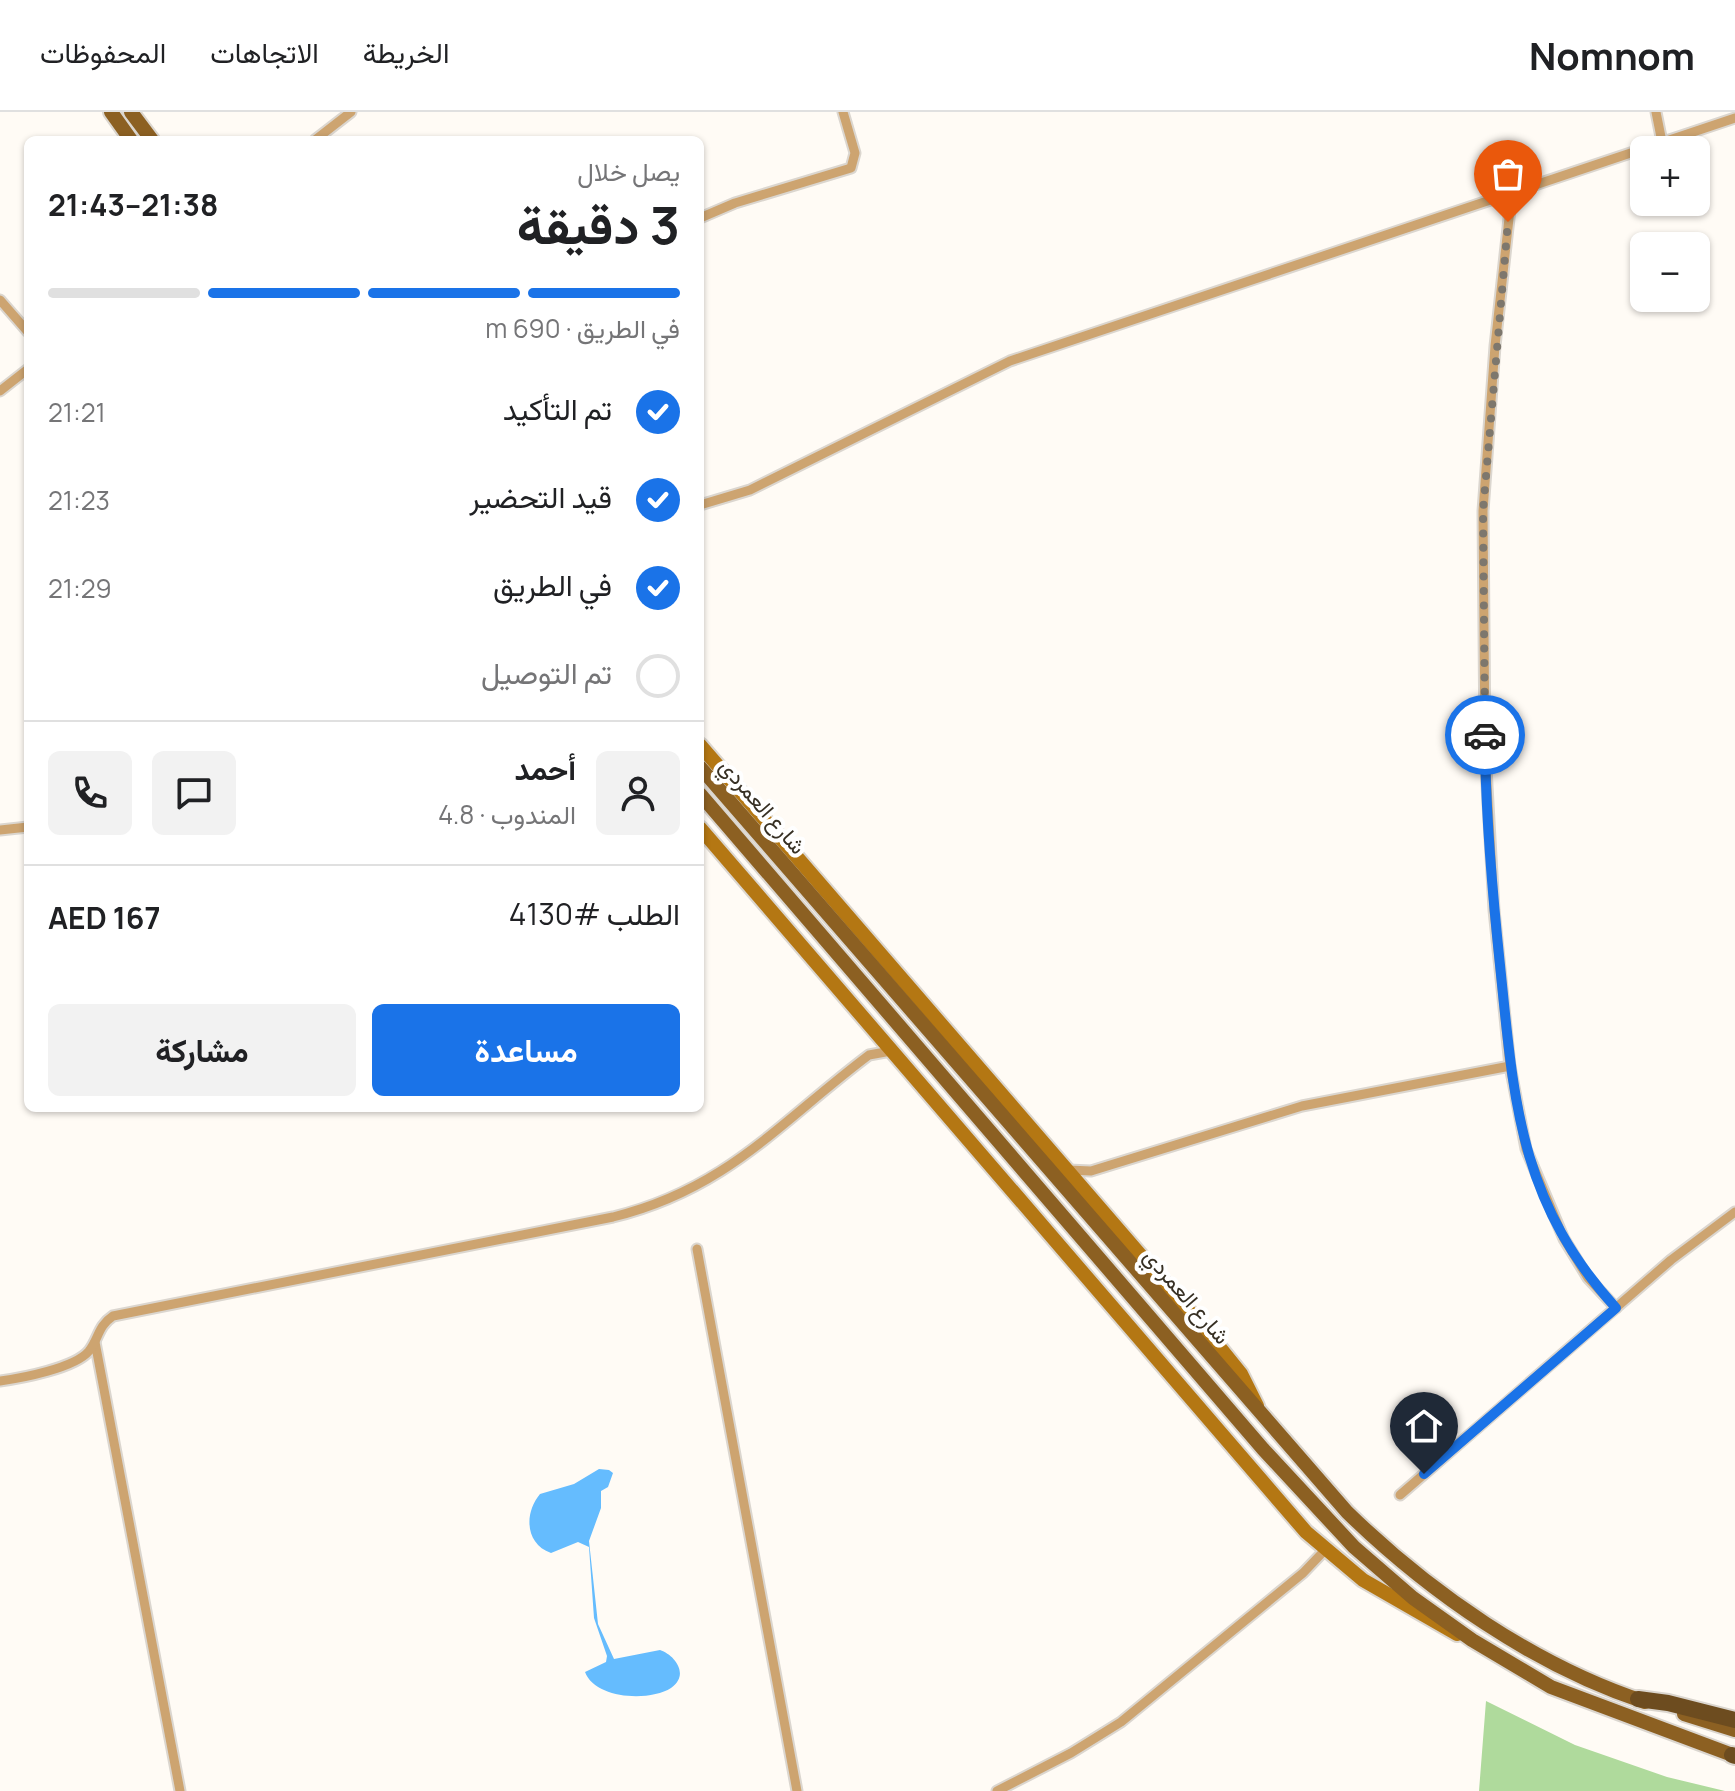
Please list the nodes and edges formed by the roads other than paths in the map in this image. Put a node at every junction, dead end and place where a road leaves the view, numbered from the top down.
1 (131, 112) edge
2 (351, 112) edge
3 (843, 112) edge
4 (1656, 112) edge
5 (110, 115) edge
6 (1735, 118) edge
7 (128, 136) edge
8 (149, 136) edge
9 (320, 136) edge
10 (1661, 136) edge
11 (1680, 136) edge
12 (1630, 152) edge
13 (1512, 191) junction
14 (704, 216) edge
15 (0, 300) edge
16 (24, 327) edge
17 (24, 372) edge
18 (0, 391) edge
19 (704, 504) edge
20 (704, 750) edge
21 (704, 772) edge
22 (704, 799) edge
23 (24, 827) edge
24 (0, 830) edge
25 (704, 833) edge
26 (877, 1034) junction
27 (891, 1051) junction
28 (869, 1055) junction
29 (1510, 1066) junction
30 (1068, 1170) junction
31 (1091, 1171) junction
32 (1085, 1190) junction
33 (1735, 1212) edge
34 (697, 1249) dead end
35 (1616, 1308) junction
36 (95, 1341) junction
37 (0, 1381) edge
38 (1259, 1413) junction
39 (1400, 1495) dead end
40 (1325, 1550) junction
41 (1472, 1640) junction
42 (1638, 1699) junction
43 (1735, 1720) edge
44 (1735, 1730) edge
45 (1734, 1756) edge
46 (180, 1791) edge
47 (797, 1791) edge
48 (997, 1791) edge

1 - 8 main road
2 - 9 street
3 - 14 street
4 - 10 street
5 - 7 main road
6 - 11 street
12 - 13 street
13 - 19 street
13 - 29 street
15 - 16 street
17 - 18 street
20 - 30 street
21 - 38 main road, شارع العمردي
22 - 41 main road, شارع العمردي
23 - 24 street
25 - 26 street
26 - 27 street
26 - 28 street
27 - 28 street
27 - 40 street
28 - 36 street
29 - 31 street
29 - 35 street
30 - 31 street
30 - 32 street
31 - 32 street
32 - 38 street
33 - 35 street
34 - 47 street
35 - 39 street
36 - 37 street
36 - 46 street
38 - 42 main road, شارع العمردي
40 - 41 street
40 - 48 street
41 - 45 main road, شارع العمردي
42 - 43 highway
42 - 44 main road, شارع العمردي

